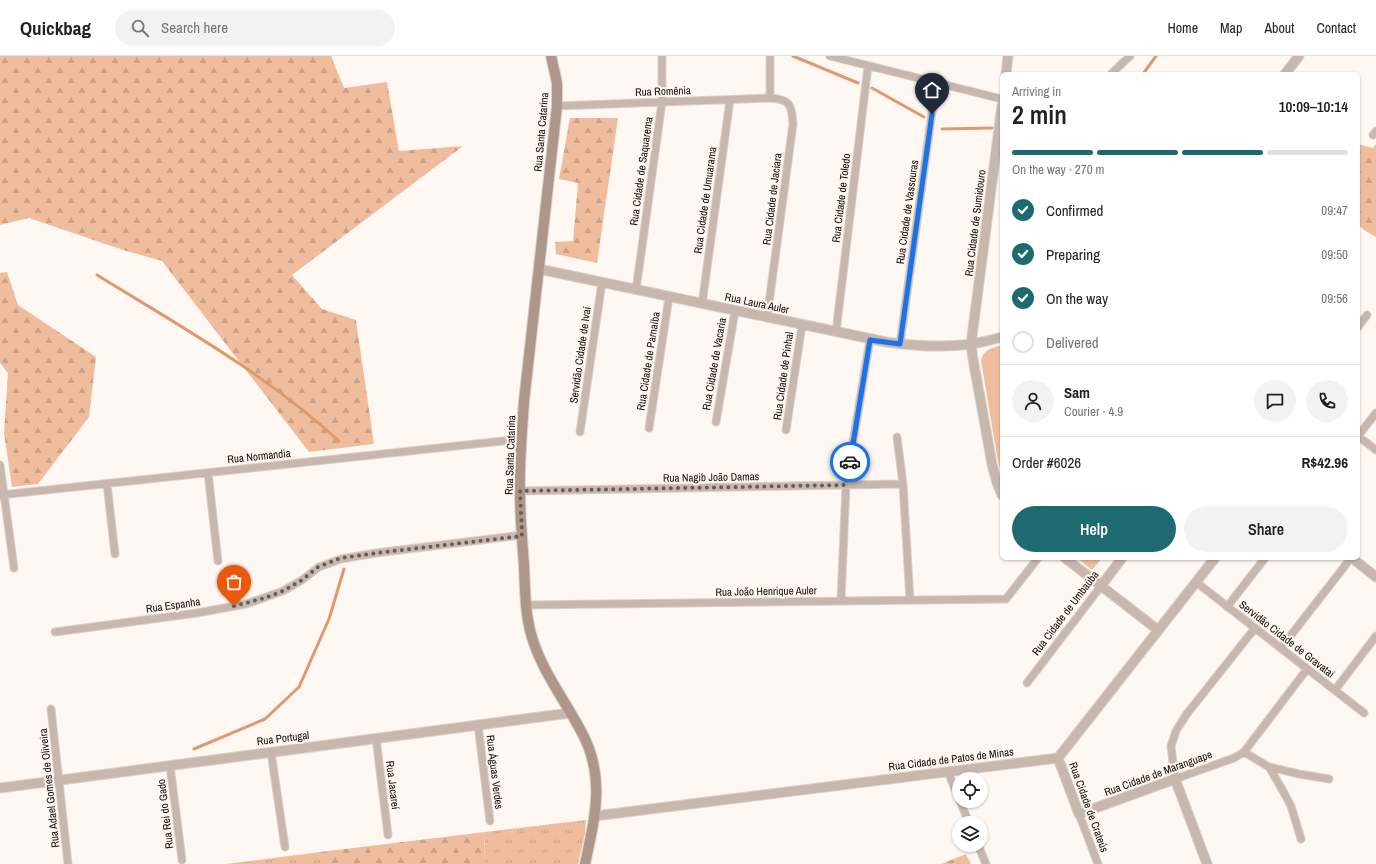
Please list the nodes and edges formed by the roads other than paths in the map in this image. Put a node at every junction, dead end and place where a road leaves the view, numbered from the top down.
1 (551, 56) edge
2 (662, 56) edge
3 (770, 56) edge
4 (830, 56) edge
5 (1008, 56) edge
6 (1130, 56) edge
7 (1299, 56) edge
8 (868, 66) junction
9 (1006, 72) edge
10 (1113, 72) edge
11 (1287, 72) edge
12 (936, 83) junction
13 (770, 98) junction
14 (1000, 99) edge
15 (730, 100) junction
16 (662, 102) junction
17 (557, 106) junction
18 (1000, 120) edge
19 (539, 269) junction
20 (602, 282) junction
21 (636, 290) junction
22 (669, 297) junction
23 (702, 304) junction
24 (734, 311) junction
25 (1367, 315) dead end
26 (767, 318) junction
27 (1360, 324) edge
28 (802, 325) junction
29 (836, 332) junction
30 (1000, 337) edge
31 (870, 340) junction
32 (900, 344) junction
33 (971, 344) junction
34 (1376, 413) edge
35 (716, 422) dead end
36 (649, 428) dead end
37 (786, 430) dead end
38 (580, 432) dead end
39 (1360, 433) edge
40 (897, 437) dead end
41 (521, 438) junction
42 (1360, 438) edge
43 (1376, 450) edge
44 (0, 465) edge
45 (208, 473) junction
46 (107, 484) junction
47 (903, 484) junction
48 (846, 485) junction
49 (1000, 490) edge
50 (520, 491) junction
51 (2, 495) edge
52 (522, 536) junction
53 (115, 554) dead end
54 (1036, 560) edge
55 (1068, 560) edge
56 (1120, 560) edge
57 (1213, 560) edge
58 (1263, 560) edge
59 (1349, 560) edge
60 (1354, 560) edge
61 (218, 561) dead end
62 (14, 568) dead end
63 (1376, 577) edge
64 (1196, 582) junction
65 (1101, 586) junction
66 (910, 600) junction
67 (841, 601) junction
68 (526, 605) junction
69 (1227, 606) junction
70 (1255, 628) junction
71 (1158, 630) junction
72 (55, 632) dead end
73 (1376, 636) edge
74 (1281, 648) junction
75 (1307, 669) junction
76 (1027, 683) dead end
77 (1335, 690) junction
78 (51, 709) dead end
79 (570, 713) junction
80 (1364, 713) dead end
81 (478, 725) junction
82 (376, 738) junction
83 (271, 752) junction
84 (1244, 752) junction
85 (1058, 758) junction
86 (170, 765) junction
87 (1269, 766) junction
88 (948, 772) junction
89 (1175, 779) junction
90 (1329, 779) dead end
91 (59, 780) junction
92 (952, 782) edge
93 (0, 788) edge
94 (1079, 814) junction
95 (595, 816) junction
96 (490, 821) dead end
97 (388, 835) dead end
98 (1301, 840) dead end
99 (285, 847) dead end
100 (981, 852) edge
101 (182, 860) dead end
102 (68, 864) edge
103 (586, 864) edge
104 (986, 864) edge
105 (1098, 864) edge
106 (1207, 864) edge

1 - 17 main road, Rua Santa Catarina
2 - 16 street, Rua Cidade de Saquarema
3 - 13 street
4 - 8 street
5 - 9 street
6 - 10 street
7 - 11 street
8 - 12 street
8 - 29 street, Rua Cidade de Toledo
12 - 14 street
12 - 32 street, Rua Cidade de Vassouras
13 - 15 street, Rua Romênia
13 - 26 street, Rua Cidade de Jaciara
15 - 16 street, Rua Romênia
15 - 23 street, Rua Cidade de Umuarama
16 - 17 street, Rua Romênia
16 - 21 street, Rua Cidade de Saquarema
17 - 19 main road, Rua Santa Catarina
18 - 33 street, Rua Cidade de Sumidouro
19 - 20 street, Rua Laura Auler
19 - 41 main road, Rua Santa Catarina
20 - 21 street, Rua Laura Auler
20 - 38 street, Servidão Cidade de Ivaí
21 - 22 street, Rua Laura Auler
22 - 23 street, Rua Laura Auler
22 - 36 street, Rua Cidade de Parnaíba
23 - 24 street, Rua Laura Auler
24 - 26 street, Rua Laura Auler
24 - 35 street, Rua Cidade de Vacaria
25 - 27 street
26 - 28 street, Rua Laura Auler
28 - 29 street, Rua Laura Auler
28 - 37 street, Rua Cidade de Pinhal
29 - 31 street, Rua Laura Auler
30 - 33 street, Rua Laura Auler
31 - 32 street, Rua Laura Auler
31 - 48 street
32 - 33 street, Rua Laura Auler
33 - 49 street, Rua Cidade de Sumidouro
34 - 39 street
40 - 47 street
41 - 45 street, Rua Normandia
41 - 50 main road, Rua Santa Catarina
42 - 43 street
44 - 51 street
45 - 46 street, Rua Normandia
45 - 61 street
46 - 51 street, Rua Normandia
46 - 53 street
47 - 48 street, Rua Nagib João Damas
47 - 66 street
48 - 50 street, Rua Nagib João Damas
48 - 67 street
50 - 52 main road, Rua Santa Catarina
51 - 62 street
52 - 68 main road, Rua Santa Catarina
52 - 72 street, Rua Espanha
54 - 66 street, Rua João Henrique Auler
55 - 65 street
56 - 65 street, Rua Cidade de Umbaúba
57 - 64 street
58 - 69 street
59 - 74 street
60 - 63 street
64 - 69 street, Servidão Cidade de Gravataí
64 - 71 street
65 - 71 street
65 - 76 street, Rua Cidade de Umbaúba
66 - 67 street, Rua João Henrique Auler
67 - 68 street, Rua João Henrique Auler
68 - 79 main road, Rua Santa Catarina
69 - 70 street, Servidão Cidade de Gravataí
70 - 74 street, Servidão Cidade de Gravataí
70 - 89 street
71 - 85 street
73 - 77 street
74 - 75 street, Servidão Cidade de Gravataí
75 - 77 street, Servidão Cidade de Gravataí
75 - 84 street
77 - 80 street, Servidão Cidade de Gravataí
78 - 91 street, Rua Adael Gomes de Oliveira
79 - 81 street, Rua Portugal
79 - 95 main road, Rua Santa Catarina
81 - 82 street, Rua Portugal
81 - 96 street, Rua Águas Verdes
82 - 83 street, Rua Portugal
82 - 97 street, Rua Jacareí
83 - 86 street, Rua Portugal
83 - 99 street
84 - 87 street
84 - 89 street, Rua Cidade de Maranguape
85 - 88 street, Rua Cidade de Patos de Minas
85 - 94 street, Rua Cidade de Crateús
86 - 91 street, Rua Portugal
86 - 101 street, Rua Rei do Gado
87 - 90 street
87 - 98 street
88 - 92 street
88 - 95 street, Rua Cidade de Patos de Minas
89 - 94 street, Rua Cidade de Maranguape
89 - 106 street
91 - 93 street, Rua Portugal
91 - 102 street, Rua Adael Gomes de Oliveira
94 - 105 street, Rua Cidade de Crateús
95 - 103 main road, Rua Santa Catarina
100 - 104 street

